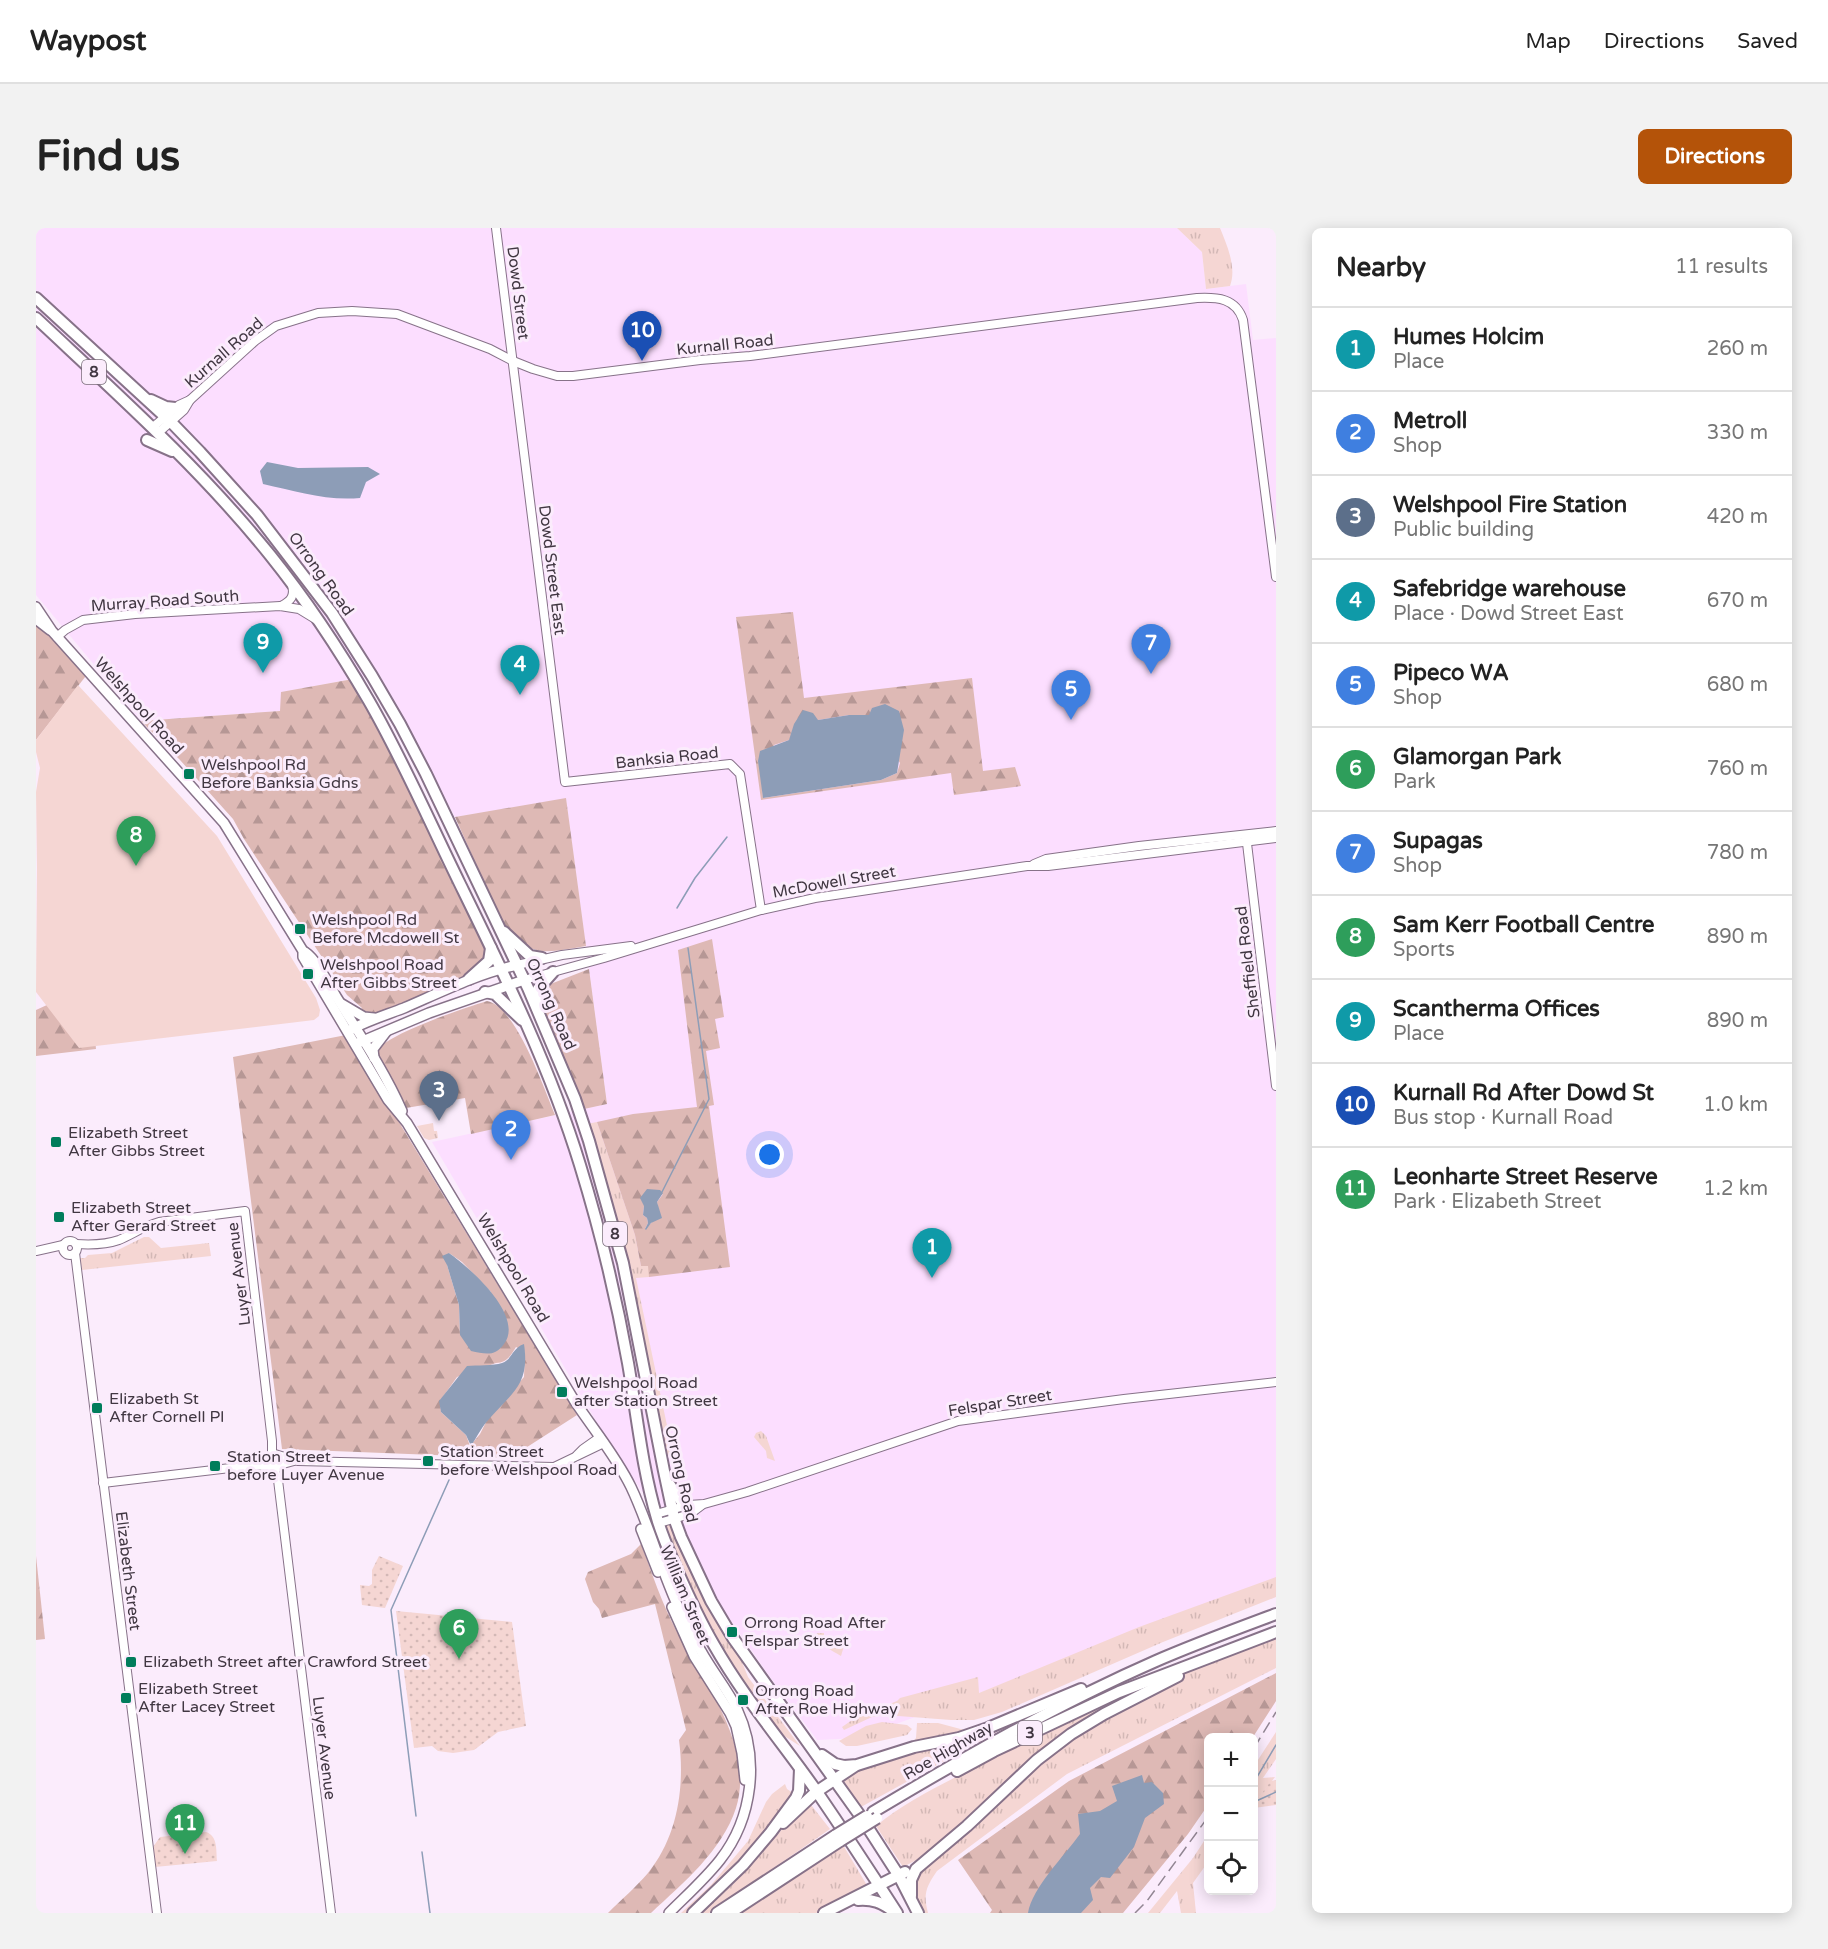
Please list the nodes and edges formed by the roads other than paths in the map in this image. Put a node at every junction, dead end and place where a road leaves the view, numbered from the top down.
1 (496, 228) edge
2 (36, 298) edge
3 (36, 318) edge
4 (513, 361) junction
5 (145, 398) junction
6 (190, 400) junction
7 (175, 408) junction
8 (168, 419) junction
9 (156, 430) junction
10 (147, 440) dead end
11 (182, 457) junction
12 (1276, 577) edge
13 (292, 585) junction
14 (280, 606) junction
15 (36, 607) edge
16 (36, 619) edge
17 (318, 621) junction
18 (54, 634) junction
19 (565, 782) joint
20 (1276, 831) edge
21 (1276, 838) edge
22 (1247, 839) junction
23 (761, 910) junction
24 (497, 926) junction
25 (650, 943) junction
26 (491, 948) junction
27 (303, 951) junction
28 (542, 958) junction
29 (517, 965) junction
30 (501, 969) junction
31 (553, 972) junction
32 (469, 979) junction
33 (524, 980) junction
34 (509, 984) junction
35 (485, 992) junction
36 (340, 1002) junction
37 (536, 1004) junction
38 (374, 1018) junction
39 (528, 1026) junction
40 (390, 1029) junction
41 (351, 1030) junction
42 (359, 1042) junction
43 (374, 1058) junction
44 (1276, 1086) edge
45 (407, 1123) junction
46 (40, 1250) edge
47 (71, 1250) junction
48 (1276, 1382) edge
49 (600, 1441) junction
50 (276, 1461) junction
51 (664, 1471) junction
52 (103, 1483) junction
53 (704, 1504) junction
54 (688, 1505) junction
55 (673, 1514) junction
56 (657, 1518) junction
57 (1276, 1614) edge
58 (1276, 1632) edge
59 (1221, 1653) junction
60 (1157, 1660) junction
61 (811, 1745) junction
62 (857, 1765) junction
63 (800, 1768) junction
64 (834, 1779) junction
65 (816, 1792) junction
66 (875, 1815) junction
67 (771, 1832) junction
68 (839, 1834) junction
69 (943, 1847) junction
70 (899, 1876) junction
71 (880, 1886) junction
72 (852, 1900) junction
73 (912, 1902) junction
74 (156, 1913) edge
75 (331, 1913) edge
76 (661, 1913) edge
77 (669, 1913) edge
78 (693, 1913) edge
79 (717, 1913) edge
80 (730, 1913) edge
81 (824, 1913) edge
82 (896, 1913) edge
83 (918, 1913) edge

1 - 4 street, Dowd Street
2 - 5 highway, Orrong Road / 8
3 - 9 highway, Orrong Road / 8
4 - 6 street, Kurnall Road
4 - 12 street, Kurnall Road
4 - 19 street, Dowd Street East
5 - 7 highway
5 - 8 highway, Orrong Road / 8
6 - 7 street, Kurnall Road
6 - 8 street, Kurnall Road
7 - 8 street, Kurnall Road
8 - 9 street, Kurnall Road
8 - 24 highway, Orrong Road / 8
9 - 11 highway, Orrong Road / 8
10 - 11 highway
11 - 13 highway, Orrong Road / 8
13 - 14 street
13 - 17 highway, Orrong Road / 8
14 - 17 street, Murray Road South
14 - 18 street, Murray Road South
15 - 18 main road, Welshpool Road
16 - 18 main road, Welshpool Road
17 - 26 highway, Orrong Road / 8
18 - 27 main road, Welshpool Road
19 - 23 street, Banksia Road
20 - 22 street, McDowell Street
21 - 22 street, McDowell Street
22 - 23 street, McDowell Street
22 - 44 street, Sheffield Road
23 - 25 street, McDowell Street
24 - 28 highway
24 - 29 highway, Orrong Road / 8
25 - 28 street, McDowell Street
25 - 31 street, McDowell Street
26 - 30 highway, Orrong Road / 8
26 - 32 highway
27 - 36 main road, Welshpool Road
27 - 41 main road, Welshpool Road
28 - 29 street, McDowell Street
29 - 30 main road, McDowell Street
29 - 33 highway, Orrong Road / 8
30 - 32 main road, McDowell Street
30 - 34 highway, Orrong Road / 8
31 - 33 street, McDowell Street
31 - 37 highway
32 - 38 main road, McDowell Street
33 - 34 main road, McDowell Street
33 - 37 highway, Orrong Road / 8
34 - 35 main road, McDowell Street
34 - 39 highway, Orrong Road / 8
35 - 39 highway
35 - 40 main road, McDowell Street
36 - 38 main road
36 - 41 main road, Welshpool Road
37 - 51 highway, Orrong Road / 8
38 - 41 main road, McDowell Street
39 - 56 highway, Orrong Road / 8
40 - 42 main road, McDowell Street
40 - 43 main road
41 - 42 main road, Welshpool Road
42 - 43 main road, Welshpool Road
42 - 45 main road, Welshpool Road
43 - 45 main road, Welshpool Road
45 - 49 main road, Welshpool Road
46 - 47 street
47 - 50 street, Luyer Avenue
47 - 52 street, Elizabeth Street
48 - 53 street, Felspar Street
49 - 50 street
49 - 76 main road, William Street
49 - 77 main road, William Street
50 - 52 street
50 - 75 street, Luyer Avenue
51 - 54 highway
51 - 55 highway, Orrong Road / 8
52 - 74 street, Elizabeth Street
53 - 54 street, Felspar Street
53 - 55 street, Felspar Street
54 - 55 street, Felspar Street
55 - 56 street, Felspar Street
55 - 61 highway, Orrong Road / 8
56 - 63 highway, Orrong Road / 8
57 - 60 highway, Roe Highway / 3
58 - 59 highway, Roe Highway / 3
59 - 66 highway, Roe Highway / 3
59 - 69 highway
60 - 62 highway
60 - 66 highway, Roe Highway / 3
61 - 62 highway
61 - 64 highway, Orrong Road / 8
62 - 64 highway
63 - 65 highway, Orrong Road / 8
63 - 67 highway
64 - 65 highway
64 - 70 highway, Orrong Road / 8
65 - 67 highway
65 - 68 highway, Orrong Road / 8
66 - 68 highway, Roe Highway / 3, bridge
67 - 78 highway
68 - 71 highway, 8
68 - 79 highway, Roe Highway / 3
68 - 80 highway, Roe Highway / 3
69 - 70 highway
69 - 73 highway
70 - 71 highway
70 - 73 highway, 8
71 - 72 highway
71 - 82 highway, 8
72 - 81 highway
72 - 82 highway
73 - 83 highway, 8

